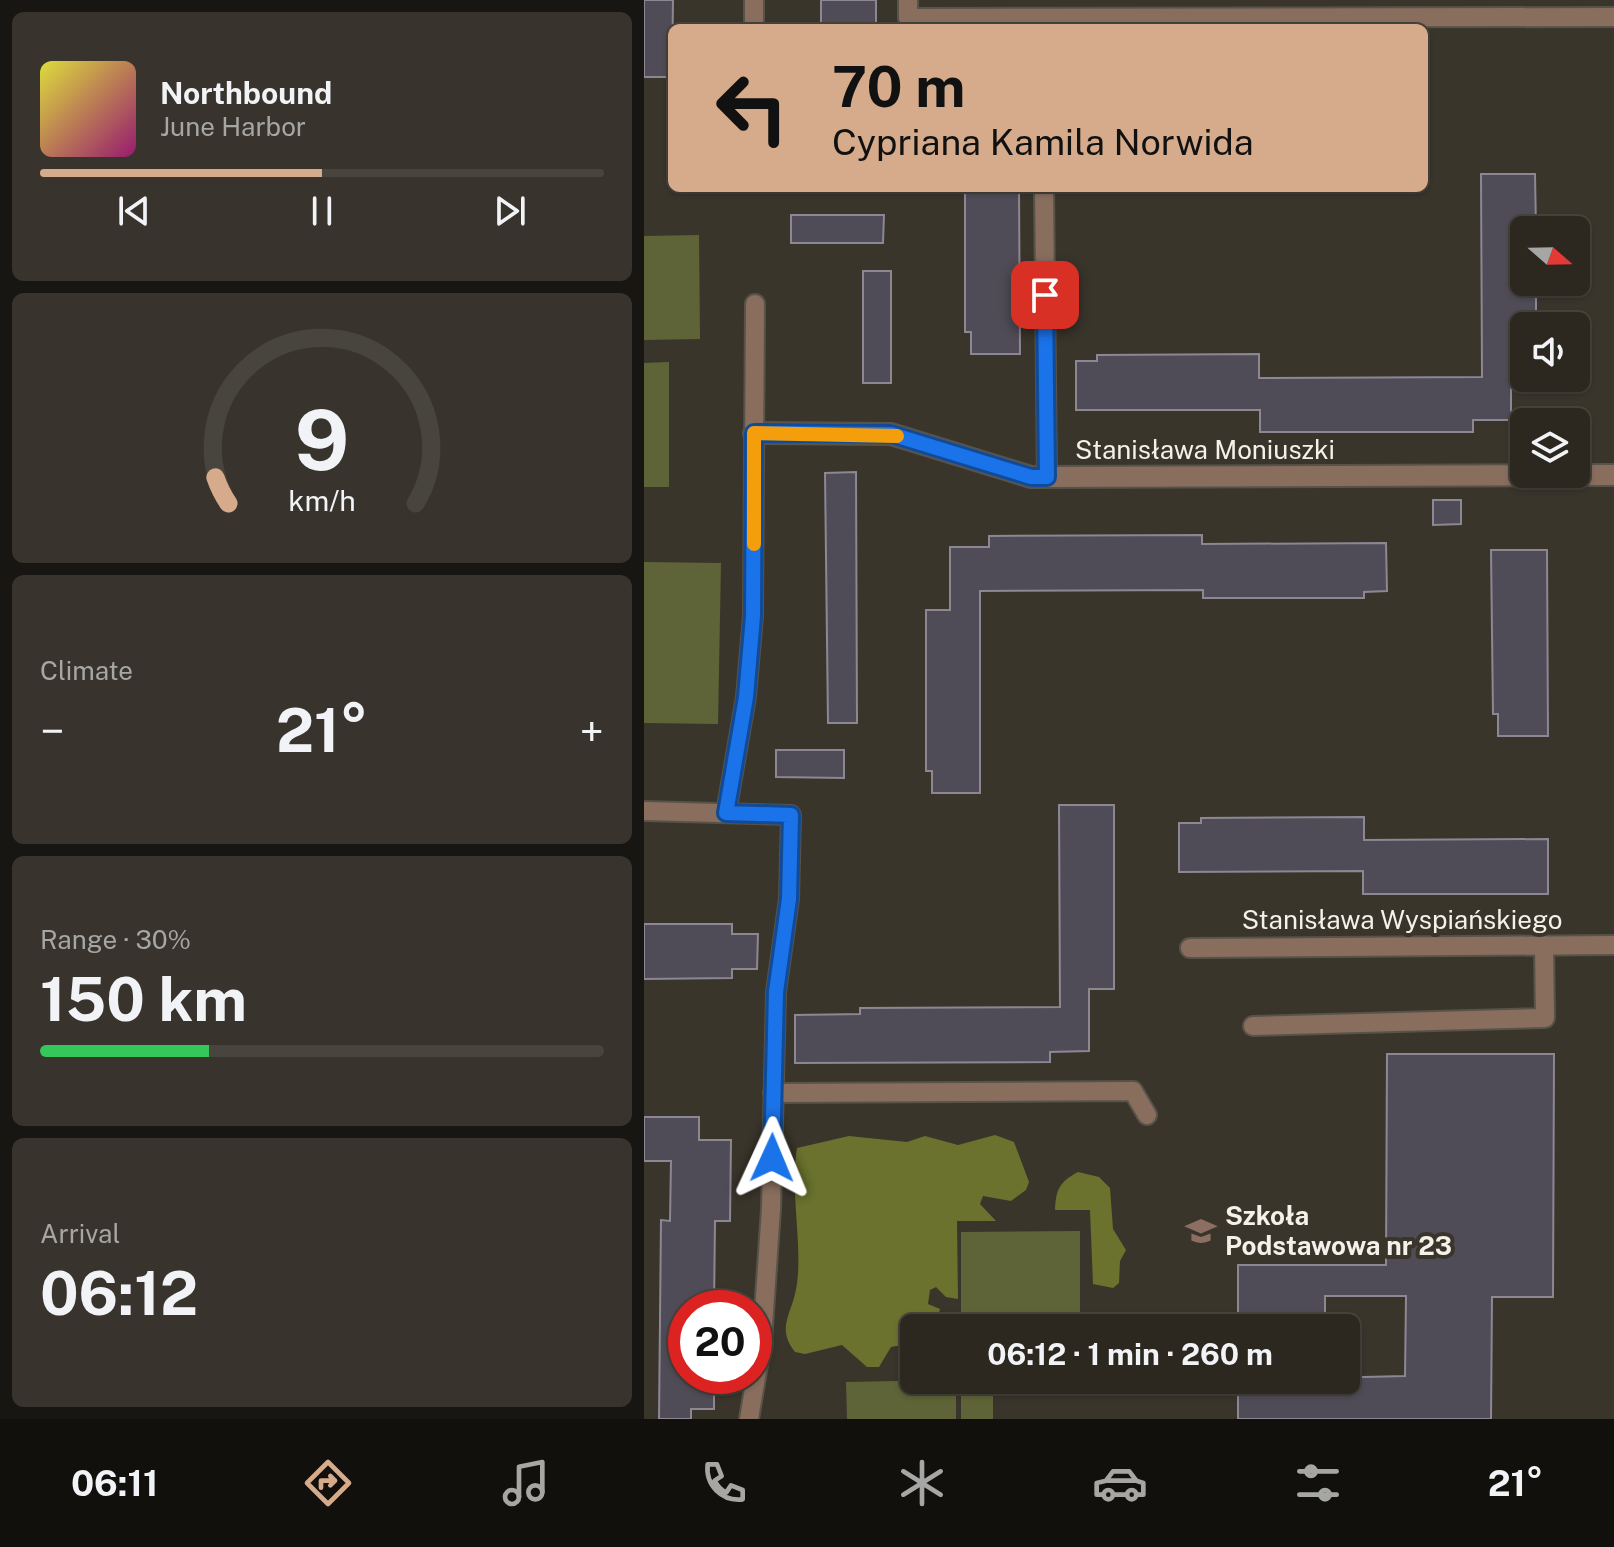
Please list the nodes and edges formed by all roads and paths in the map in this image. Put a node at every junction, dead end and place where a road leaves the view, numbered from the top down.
1 (754, 0) edge
2 (1007, 8) edge
3 (908, 9) edge
4 (1614, 17) edge
5 (754, 24) edge
6 (1044, 192) edge
7 (755, 304) dead end
8 (754, 433) junction
9 (1614, 475) edge
10 (1047, 477) junction
11 (644, 811) edge
12 (726, 813) junction
13 (1544, 945) junction
14 (1614, 945) edge
15 (1190, 948) dead end
16 (1253, 1026) dead end
17 (773, 1093) junction
18 (1147, 1115) dead end
19 (749, 1419) edge

1 - 5 lane
2 - 3 lane
2 - 4 lane
6 - 10 lane
7 - 8 lane
8 - 10 street, Stanisława Moniuszki
8 - 12 lane
9 - 10 street, Stanisława Moniuszki
11 - 12 lane
12 - 17 lane
13 - 14 lane, Stanisława Wyspiańskiego
13 - 15 lane, Stanisława Wyspiańskiego
13 - 16 lane
17 - 18 lane
17 - 19 lane

